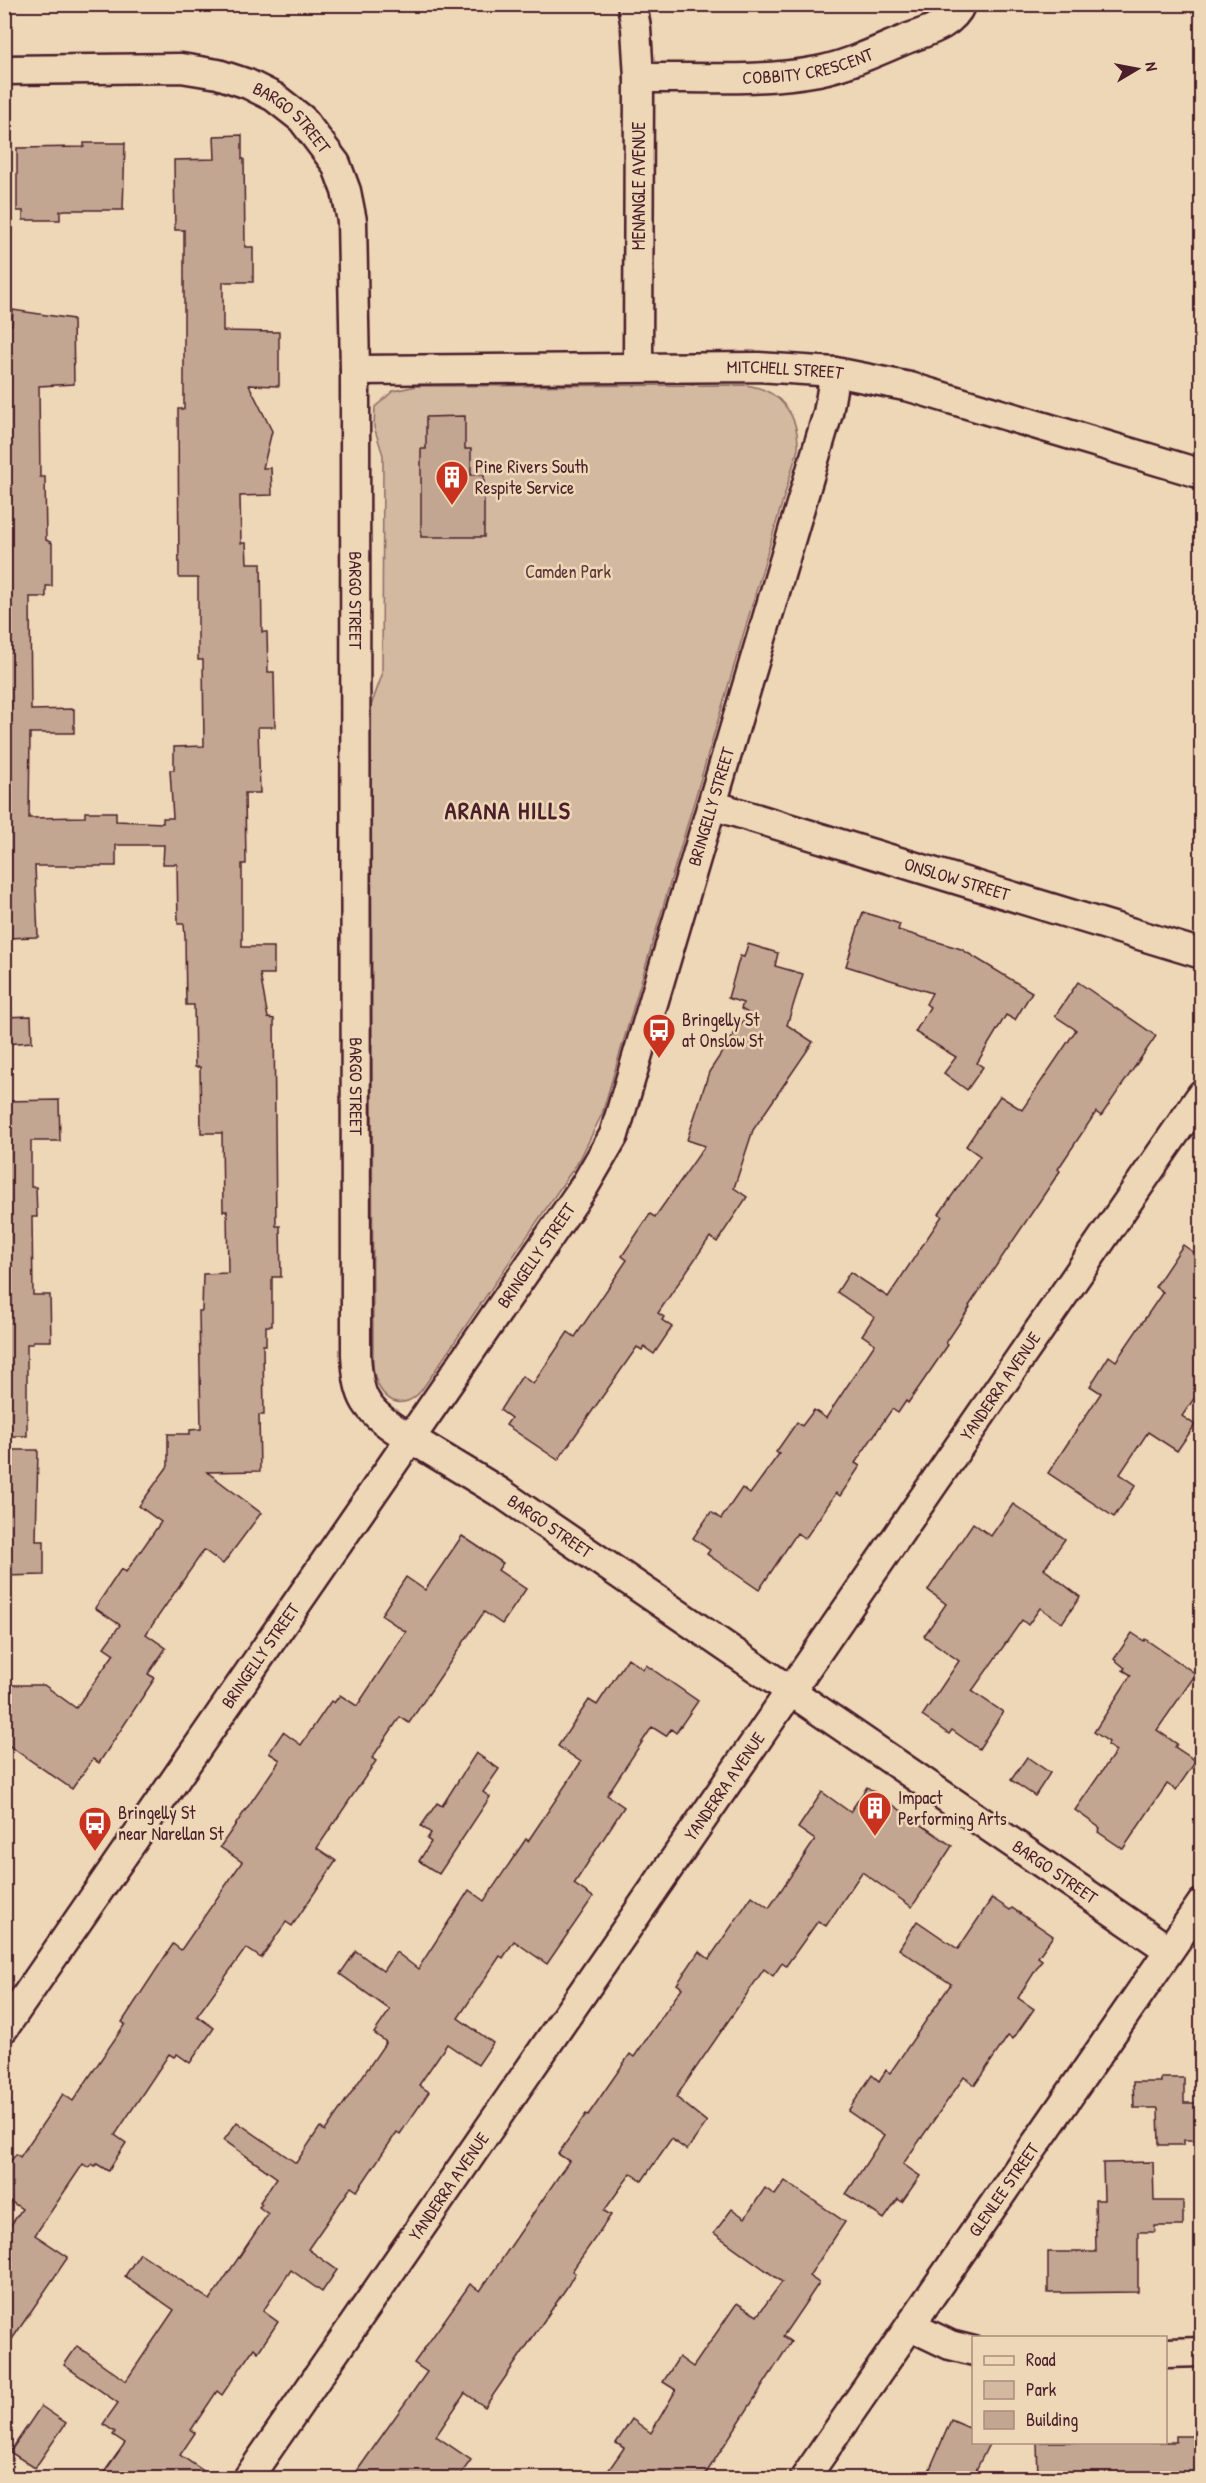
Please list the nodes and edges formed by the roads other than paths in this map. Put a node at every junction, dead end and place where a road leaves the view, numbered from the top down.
1 (632, 4) edge
2 (967, 9) edge
3 (4, 70) edge
4 (639, 78) junction
5 (638, 368) junction
6 (355, 369) junction
7 (835, 372) junction
8 (1202, 474) edge
9 (712, 805) junction
10 (1202, 954) edge
11 (1202, 1094) edge
12 (410, 1438) junction
13 (791, 1691) junction
14 (1202, 1903) edge
15 (1169, 1950) junction
16 (4, 2028) edge
17 (910, 2326) junction
18 (972, 2350) edge
19 (1202, 2352) edge
20 (1167, 2353) edge
21 (248, 2478) edge
22 (805, 2478) edge

1 - 4 street, MENANGLE AVENUE
2 - 4 street, COBBITY CRESCENT
3 - 6 street, BARGO STREET
4 - 5 street, MENANGLE AVENUE
5 - 6 street, MITCHELL STREET
5 - 7 street, MITCHELL STREET
6 - 12 street, BARGO STREET
7 - 8 street, MITCHELL STREET
7 - 9 street, BRINGELLY STREET
9 - 10 street, ONSLOW STREET
9 - 12 street, BRINGELLY STREET
11 - 13 street, YANDERRA AVENUE
12 - 13 street, BARGO STREET
12 - 16 street, BRINGELLY STREET
13 - 15 street, BARGO STREET
13 - 21 street, YANDERRA AVENUE
14 - 15 street, GLENLEE STREET
15 - 17 street, GLENLEE STREET
17 - 18 street
17 - 22 street, GLENLEE STREET
19 - 20 street

